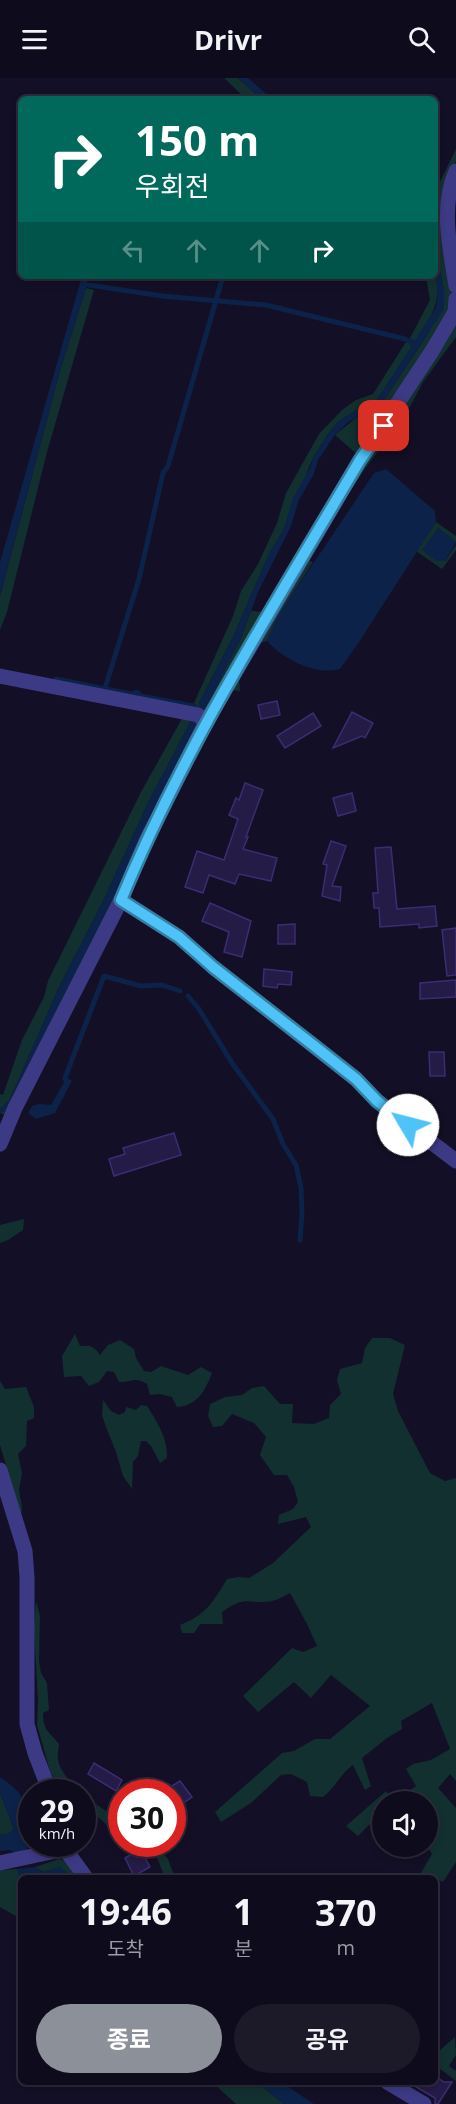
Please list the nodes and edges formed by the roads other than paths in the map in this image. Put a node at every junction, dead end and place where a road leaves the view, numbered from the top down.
1 (456, 171) edge
2 (456, 286) edge
3 (456, 299) edge
4 (0, 676) edge
5 (206, 722) junction
6 (121, 900) junction
7 (0, 1144) edge
8 (456, 1161) edge
9 (0, 1470) edge
10 (45, 1779) edge
11 (23, 1857) edge
12 (72, 1857) edge
13 (0, 1863) edge
14 (84, 1875) edge
15 (392, 2085) edge
16 (424, 2104) edge

1 - 2 street
3 - 5 street
4 - 5 street
5 - 6 street
6 - 7 street
6 - 8 street
9 - 10 street
11 - 13 street
12 - 14 street
15 - 16 street

